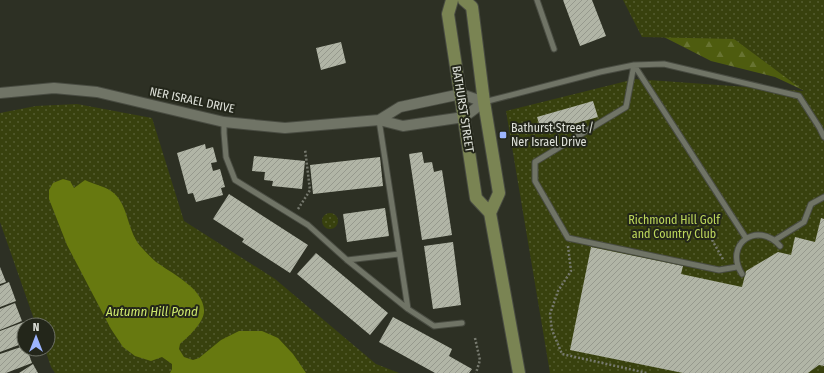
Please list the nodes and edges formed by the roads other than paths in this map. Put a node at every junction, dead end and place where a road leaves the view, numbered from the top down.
1 (452, 0) edge
2 (464, 0) edge
3 (537, 0) edge
4 (554, 49) dead end
5 (634, 65) junction
6 (0, 93) edge
7 (461, 94) junction
8 (484, 102) junction
9 (464, 117) junction
10 (379, 120) junction
11 (224, 122) junction
12 (822, 128) edge
13 (824, 137) edge
14 (824, 197) edge
15 (490, 213) junction
16 (746, 238) junction
17 (775, 240) junction
18 (780, 246) dead end
19 (399, 254) junction
20 (347, 260) junction
21 (738, 267) junction
22 (742, 274) dead end
23 (408, 309) junction
24 (462, 323) dead end
25 (519, 373) edge

1 - 7 main road, BATHURST STREET
2 - 8 main road, BATHURST STREET
3 - 4 lane
5 - 8 lane
5 - 12 lane
5 - 16 lane
5 - 21 lane
6 - 11 street, NER ISRAEL DRIVE
7 - 8 street
7 - 9 main road, BATHURST STREET
7 - 10 street, NER ISRAEL DRIVE
8 - 9 street, NER ISRAEL DRIVE
8 - 15 main road, BATHURST STREET
9 - 10 street, NER ISRAEL DRIVE
9 - 15 main road, BATHURST STREET
10 - 11 street, NER ISRAEL DRIVE
10 - 19 lane
11 - 20 lane
12 - 13 lane
14 - 17 lane
15 - 25 main road
16 - 17 lane
16 - 21 lane
17 - 18 lane
19 - 20 lane
19 - 23 lane
20 - 23 lane
21 - 22 lane
23 - 24 lane

